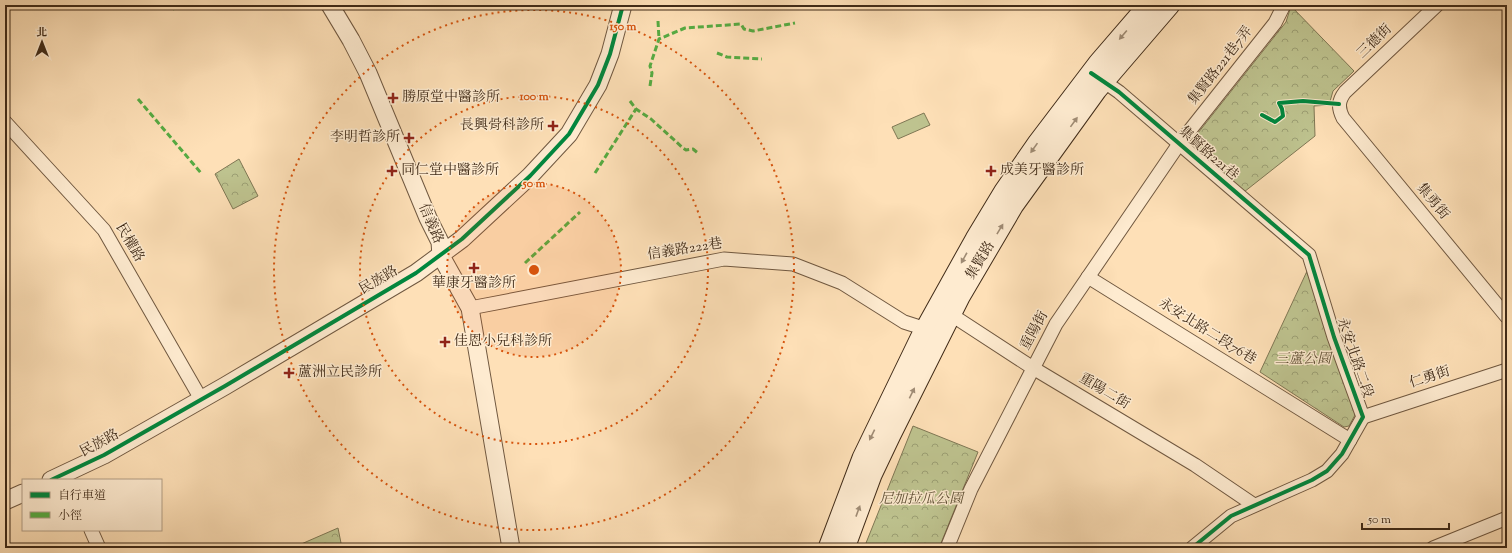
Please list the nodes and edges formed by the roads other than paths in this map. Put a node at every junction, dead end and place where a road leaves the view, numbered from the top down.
1 (330, 5) edge
2 (623, 5) edge
3 (1148, 5) edge
4 (1170, 5) edge
5 (1284, 5) edge
6 (1436, 5) edge
7 (1098, 77) junction
8 (1339, 104) joint
9 (5, 122) edge
10 (1179, 144) junction
11 (1309, 255) joint
12 (441, 256) junction
13 (1088, 277) junction
14 (470, 308) junction
15 (945, 311) junction
16 (1507, 317) edge
17 (933, 331) junction
18 (1033, 368) junction
19 (1507, 370) edge
20 (201, 399) junction
21 (1363, 417) junction
22 (1350, 440) junction
23 (62, 478) edge
24 (22, 493) edge
25 (5, 501) edge
26 (1254, 505) junction
27 (1507, 518) edge
28 (91, 531) edge
29 (99, 548) edge
30 (511, 548) edge
31 (828, 548) edge
32 (845, 548) edge
33 (947, 548) edge
34 (1192, 548) edge
35 (1433, 548) edge

1 - 12 street, 信義路
2 - 12 street, 民族路
3 -> 7 main road, 集賢路
4 - 7 main road, 集賢路
5 - 10 street, 集賢路221巷7弄
6 - 8 street, 三德街
7 - 10 street, 集賢路221巷
7 - 15 main road, 集賢路
8 - 16 street, 集勇街
9 - 20 street, 民權路
10 - 11 street, 集賢路221巷
10 - 13 street, 重陽街
11 - 21 street, 永安北路二段
12 - 14 street, 信義路
12 - 20 street, 民族路
13 - 18 street, 重陽街
13 - 22 street, 永安北路二段76巷
14 - 17 street, 信義路222巷
14 - 30 street, 信義路
15 - 17 main road, 集賢路
15 - 18 street, 重陽二街
17 -> 31 main road, 集賢路
32 -> 17 main road, 集賢路
18 - 26 street, 重陽二街
18 - 33 street, 重陽街
19 - 21 street, 仁勇街
20 - 23 street, 民族路
21 - 22 street, 永安北路二段
22 - 26 street, 永安北路二段
24 - 25 street
26 - 34 street, 永安北路二段
27 - 35 street
28 - 29 street

